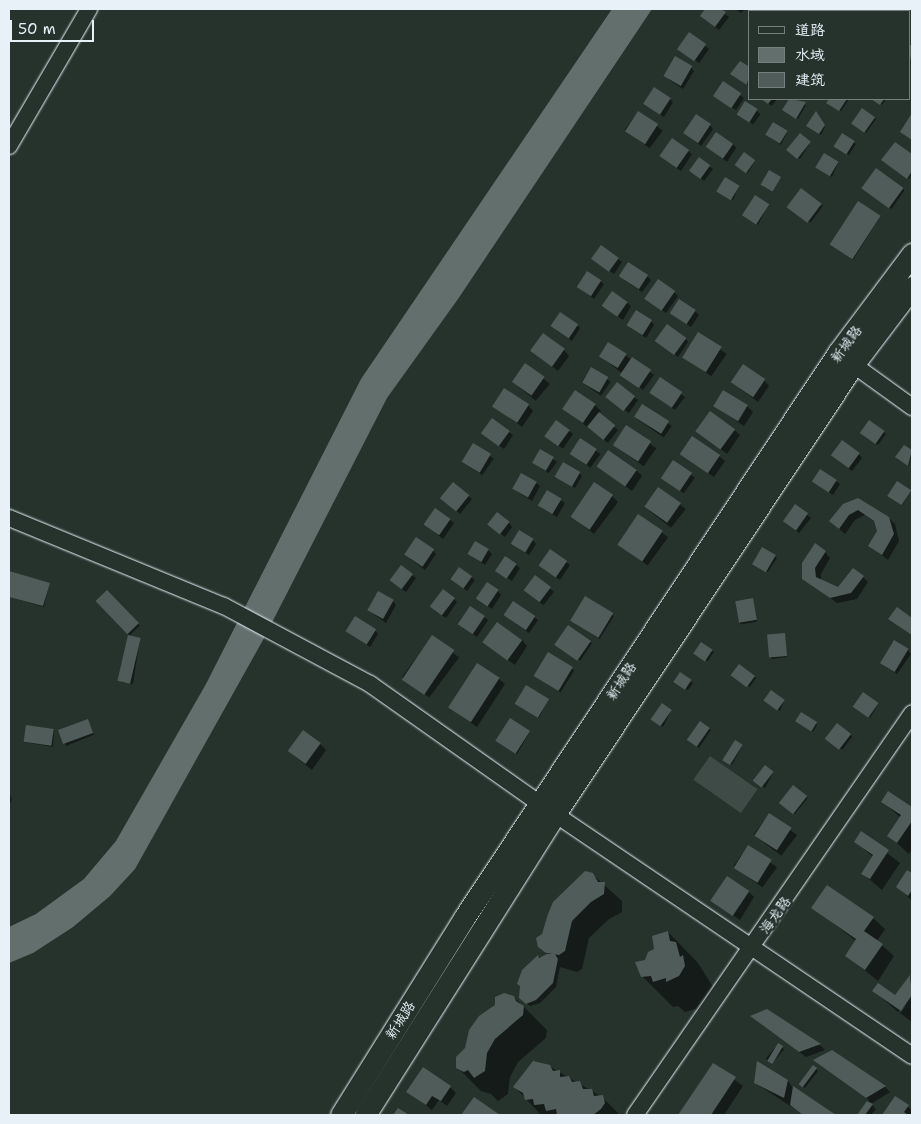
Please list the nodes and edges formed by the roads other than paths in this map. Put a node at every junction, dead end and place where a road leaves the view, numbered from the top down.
1 (89, 9) edge
2 (9, 146) edge
3 (912, 254) edge
4 (912, 287) edge
5 (846, 359) junction
6 (912, 407) edge
7 (9, 518) edge
8 (912, 713) edge
9 (547, 809) junction
10 (752, 946) junction
11 (912, 1056) edge
12 (341, 1115) edge
13 (365, 1115) edge
14 (635, 1115) edge

1 - 2 street
3 - 5 main road, 新城路
4 - 5 main road, 新城路
5 - 6 street
5 - 9 main road, 新城路
7 - 9 street
8 - 10 street, 海龙路
9 - 10 street
9 - 12 main road, 新城路
9 - 13 main road, 新城路
10 - 11 street
10 - 14 street, 海龙路

